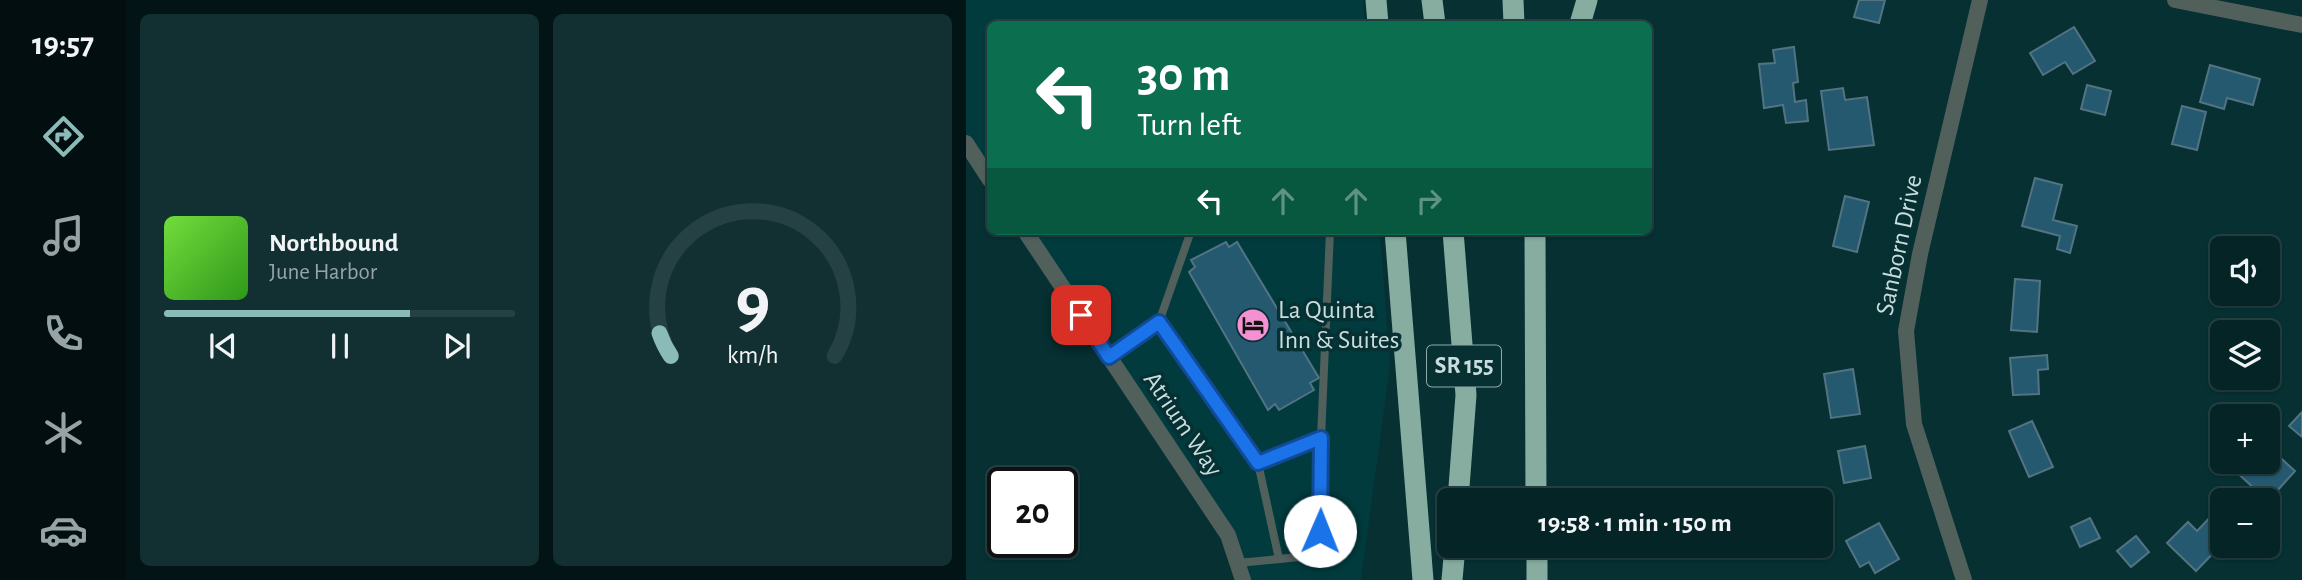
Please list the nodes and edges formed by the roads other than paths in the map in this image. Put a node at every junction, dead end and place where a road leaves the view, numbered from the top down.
1 (1376, 0) edge
2 (1432, 0) edge
3 (1513, 0) edge
4 (1587, 0) edge
5 (1980, 0) edge
6 (2175, 0) edge
7 (1378, 21) edge
8 (1435, 21) edge
9 (1514, 21) edge
10 (1581, 21) edge
11 (2302, 25) edge
12 (966, 143) edge
13 (987, 175) edge
14 (1028, 235) edge
15 (1190, 235) edge
16 (1330, 235) edge
17 (1395, 235) edge
18 (1453, 235) edge
19 (1536, 235) edge
20 (1159, 322) junction
21 (1109, 357) junction
22 (1321, 438) junction
23 (1258, 463) junction
24 (1459, 488) edge
25 (1536, 488) edge
26 (1454, 558) edge
27 (1537, 558) edge
28 (1279, 559) junction
29 (1237, 563) junction
30 (1244, 580) edge
31 (1423, 580) edge
32 (1452, 580) edge
33 (1538, 580) edge
34 (1964, 580) edge

1 - 7 highway
2 - 8 highway
3 - 9 highway
4 - 10 highway
5 - 34 street, Sanborn Drive
6 - 11 street
12 - 13 street
14 - 21 street, Atrium Way
15 - 20 lane
16 - 22 lane
17 - 31 highway
18 - 24 highway, SR 155
19 - 25 highway, SR 155
20 - 21 lane
20 - 23 lane
21 - 29 street, Atrium Way
22 - 23 lane
22 - 28 lane
23 - 28 lane
26 - 32 highway
27 - 33 highway
28 - 29 lane
29 - 30 street, Atrium Way

